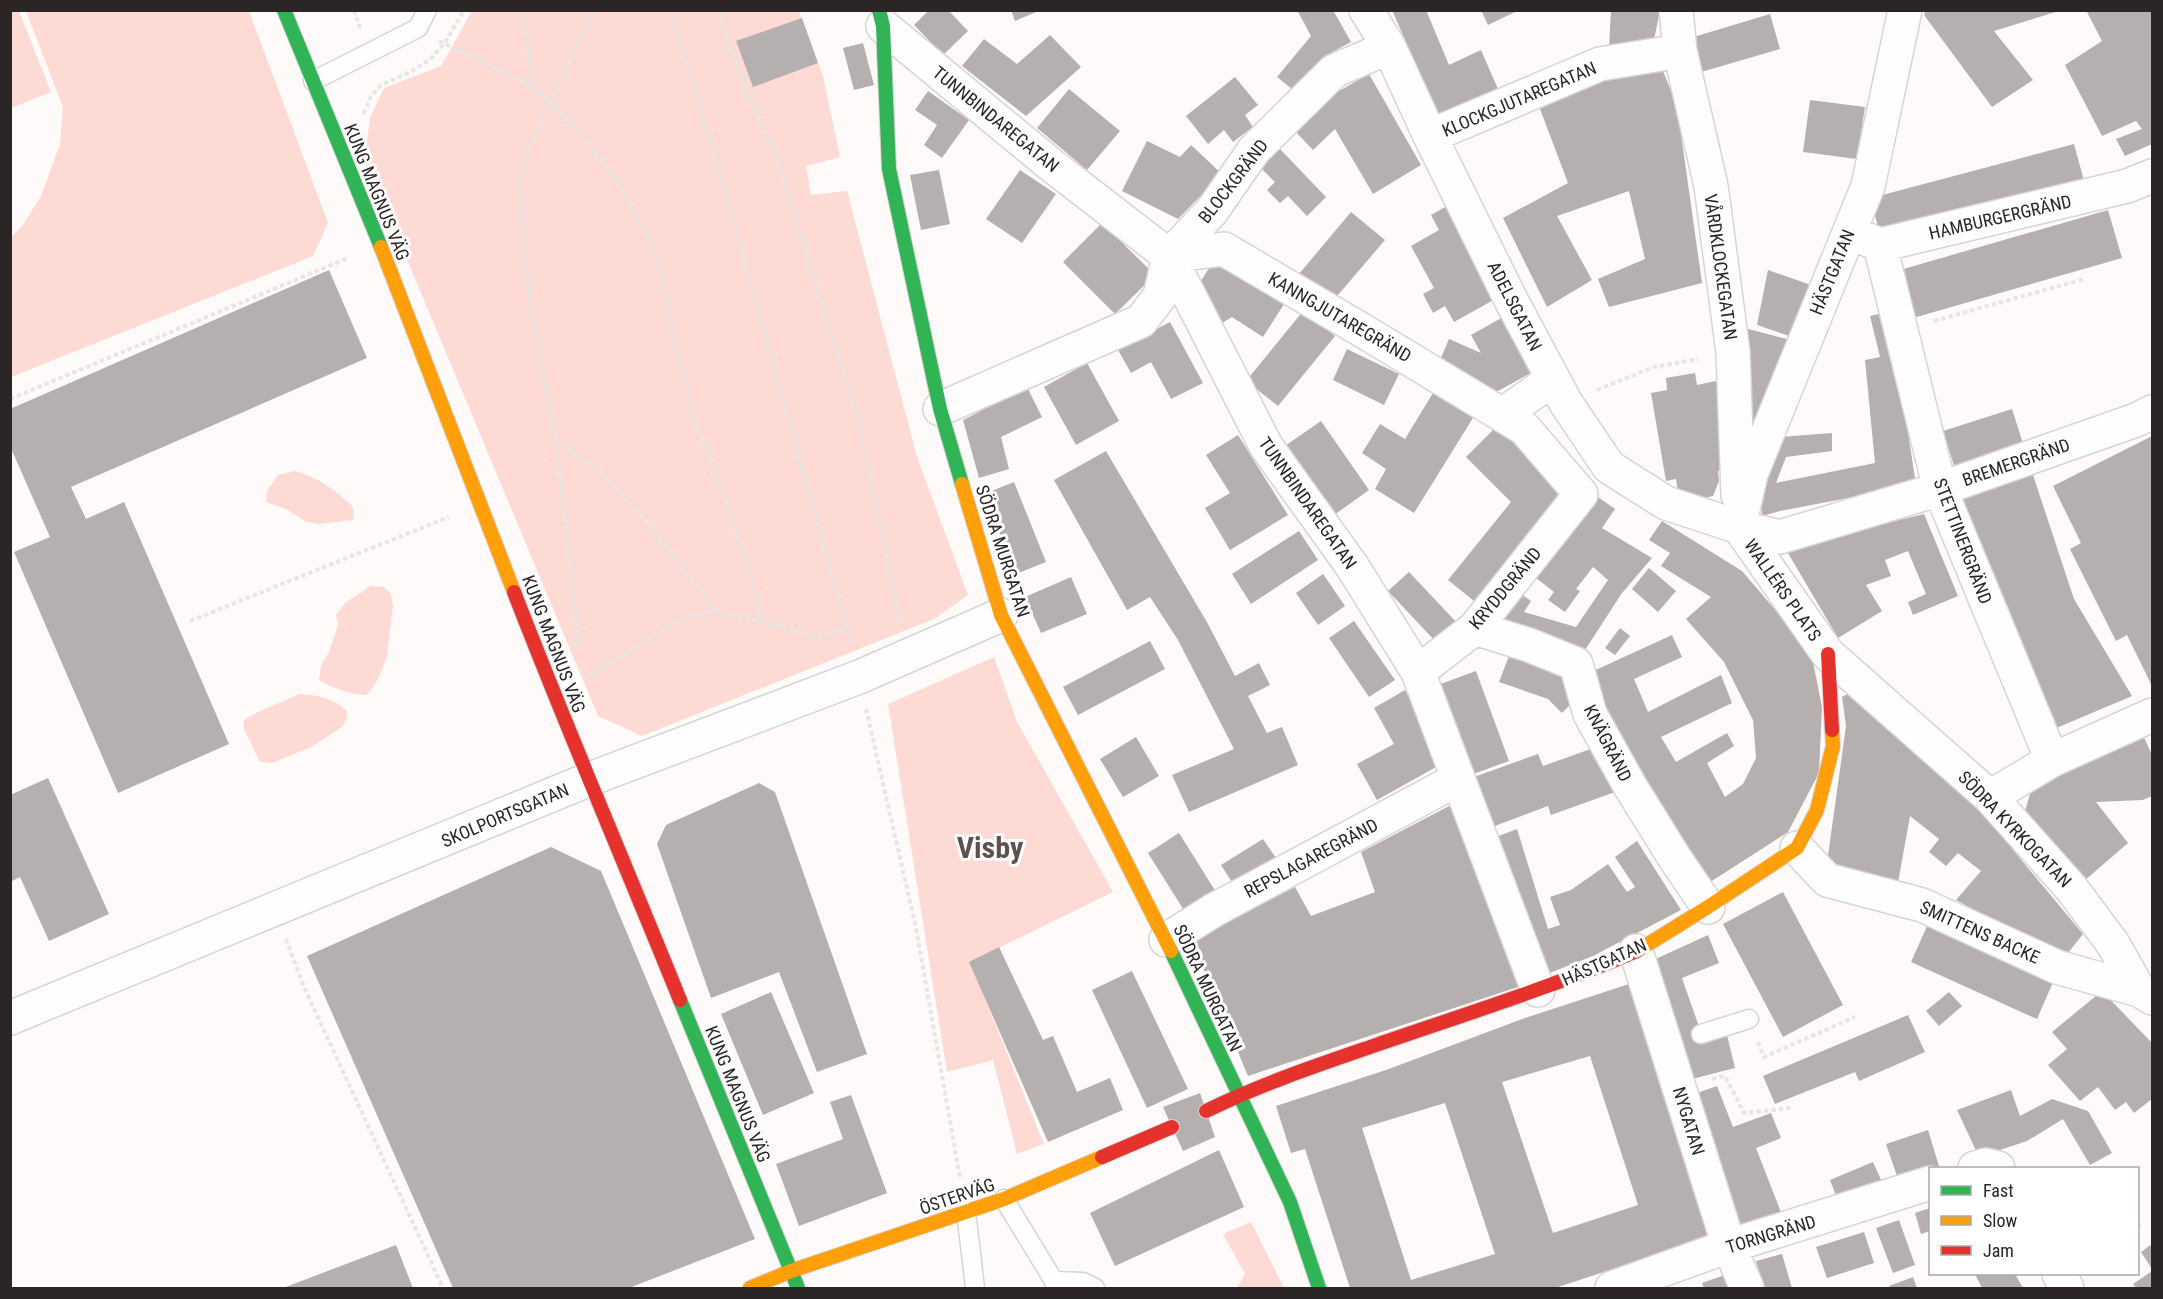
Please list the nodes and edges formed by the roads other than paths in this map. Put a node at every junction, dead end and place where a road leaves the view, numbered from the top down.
1 (284, 10) edge
2 (428, 10) edge
3 (1366, 10) edge
4 (1677, 10) edge
5 (1905, 10) edge
6 (881, 18) edge
7 (1389, 47) junction
8 (1680, 51) junction
9 (313, 81) junction
10 (1430, 136) junction
11 (2152, 176) edge
12 (1849, 231) junction
13 (1880, 245) junction
14 (1168, 256) junction
15 (1559, 391) junction
16 (940, 409) junction
17 (2152, 412) edge
18 (1503, 414) junction
19 (1940, 489) junction
20 (1581, 494) joint
21 (1739, 527) junction
22 (1001, 615) junction
23 (1475, 628) junction
24 (1828, 654) junction
25 (1418, 672) junction
26 (2152, 715) edge
27 (2052, 760) junction
28 (590, 779) junction
29 (1458, 779) junction
30 (1990, 797) junction
31 (1797, 848) junction
32 (1708, 907) junction
33 (1166, 940) junction
34 (1636, 951) junction
35 (1538, 990) junction
36 (2146, 994) edge
37 (10, 1018) edge
38 (1749, 1019) road end
39 (1701, 1034) dead end
40 (1238, 1095) junction
41 (1206, 1111) dead end
42 (1172, 1127) dead end
43 (1929, 1183) edge
44 (1004, 1199) junction
45 (966, 1211) junction
46 (1729, 1246) junction
47 (790, 1271) junction
48 (1054, 1285) edge
49 (750, 1288) edge
50 (798, 1288) edge
51 (975, 1288) edge
52 (1095, 1288) edge
53 (1319, 1288) edge
54 (1612, 1288) edge
55 (1748, 1288) edge

1 - 9 street, KUNG MAGNUS VÄG
2 - 9 lane
3 - 7 street, ADELSGATAN
4 - 8 street, VÅRDKLOCKEGATAN
5 - 12 street, HÄSTGATAN
6 - 14 street, TUNNBINDAREGATAN
6 - 16 street, SÖDRA MURGATAN
7 - 10 street, ADELSGATAN
7 - 14 street, BLOCKGRÄND
8 - 10 street, KLOCKGJUTAREGATAN
8 - 21 street, VÅRDKLOCKEGATAN
9 - 28 street, KUNG MAGNUS VÄG
10 - 15 street, ADELSGATAN
11 - 13 street, HAMBURGERGRÄND
12 - 13 street
12 - 21 street, HÄSTGATAN
13 - 19 street, STETTINERGRÄND
14 - 16 street
14 - 18 street, KANNGJUTAREGRÄND
14 - 25 street, TUNNBINDAREGATAN
15 - 18 street
15 - 21 street, ADELSGATAN
16 - 22 street, SÖDRA MURGATAN
17 - 19 street, BREMERGRÄND
18 - 20 street, KANNGJUTAREGRÄND
19 - 21 street, BREMERGRÄND
19 - 27 street, STETTINERGRÄND
20 - 23 street, KRYDDGRÄND
21 - 24 street, WALLÉRS PLATS
22 - 28 street, SKOLPORTSGATAN
22 - 33 street, SÖDRA MURGATAN
23 - 25 street, KRYDDGRÄND
23 - 32 street, KNÄGRÄND
24 - 30 street, SÖDRA KYRKOGATAN
24 - 31 street, HÄSTGATAN
25 - 29 street, TUNNBINDAREGATAN
26 - 27 street
27 - 30 street
28 - 37 street, SKOLPORTSGATAN
28 - 47 street, KUNG MAGNUS VÄG
29 - 33 street, REPSLAGAREGRÄND
29 - 35 street, TUNNBINDAREGATAN
30 - 36 street, SÖDRA KYRKOGATAN
31 - 32 street, HÄSTGATAN
31 - 36 street, SMITTENS BACKE
32 - 34 street, HÄSTGATAN
33 - 40 street, SÖDRA MURGATAN
34 - 35 street, HÄSTGATAN
34 - 46 street, NYGATAN
35 - 40 street, HÄSTGATAN
38 - 39 lane
40 - 41 street
40 - 53 street, SÖDRA MURGATAN
42 - 44 street, ÖSTERVÄG
43 - 46 street, TORNGRÄND
44 - 45 street, ÖSTERVÄG
44 - 48 lane
45 - 47 street, ÖSTERVÄG
45 - 51 lane
46 - 54 street, TORNGRÄND
46 - 55 street, NYGATAN
47 - 49 street, ÖSTERVÄG
47 - 50 street, KUNG MAGNUS VÄG
48 - 52 lane

